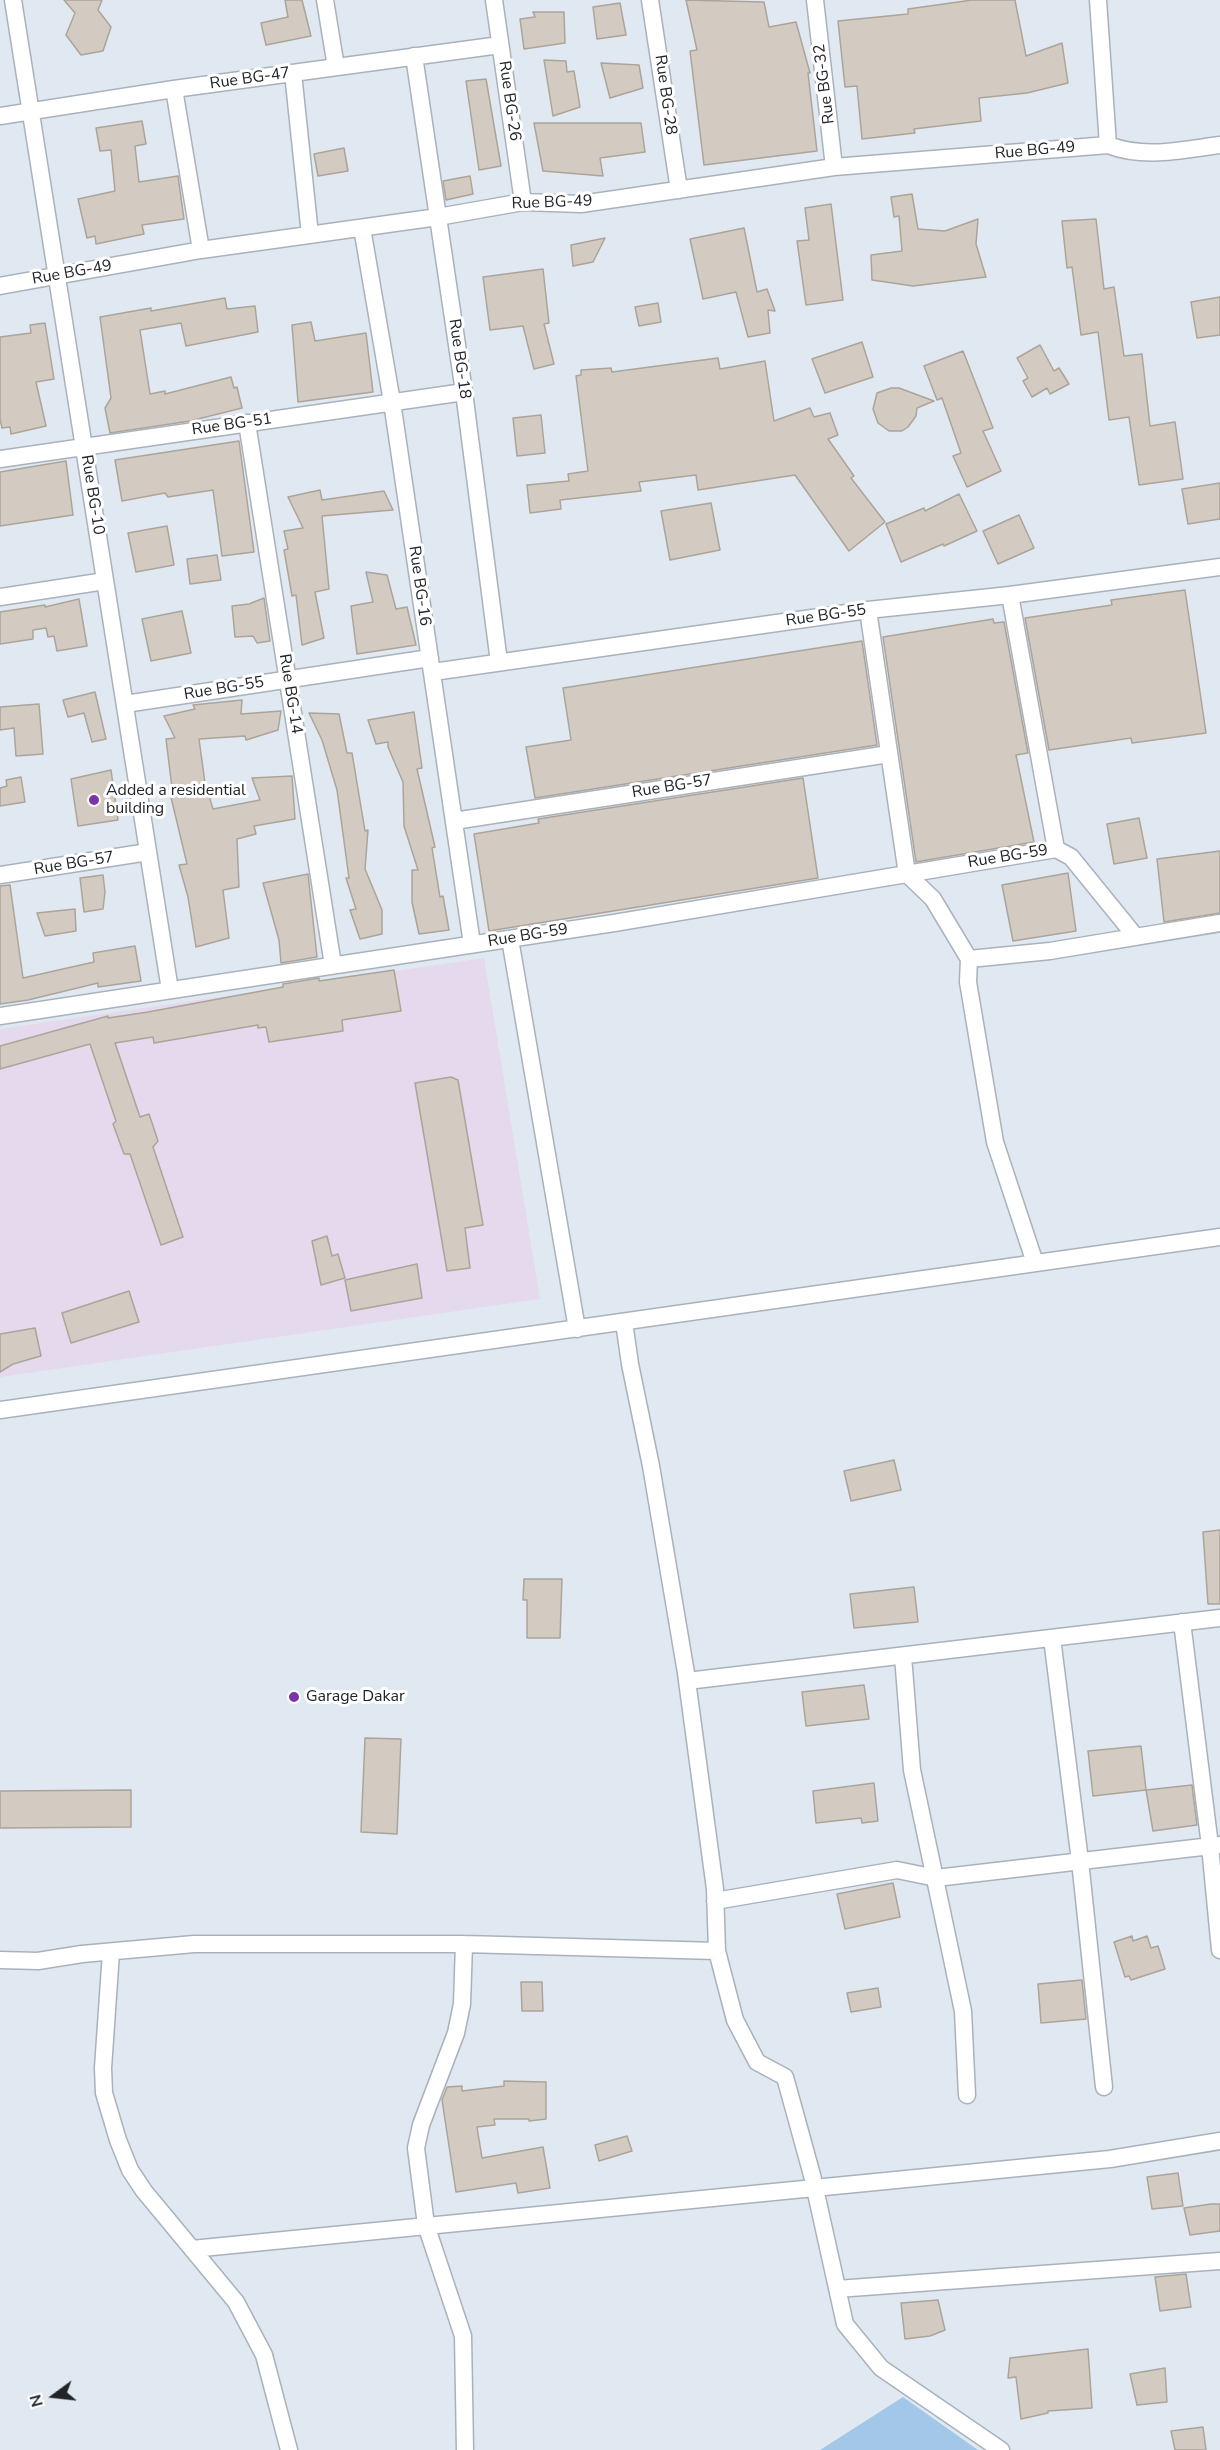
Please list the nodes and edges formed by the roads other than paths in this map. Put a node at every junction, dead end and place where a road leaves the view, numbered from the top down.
1 (13, 0) edge
2 (325, 0) edge
3 (494, 0) edge
4 (651, 0) edge
5 (815, 0) edge
6 (1098, 0) edge
7 (500, 45) junction
8 (414, 56) junction
9 (336, 67) junction
10 (293, 73) junction
11 (174, 89) junction
12 (31, 111) junction
13 (0, 116) edge
14 (1108, 145) junction
15 (1220, 145) edge
16 (834, 167) junction
17 (679, 190) junction
18 (523, 202) junction
19 (438, 217) junction
20 (362, 228) junction
21 (310, 235) junction
22 (201, 250) junction
23 (56, 276) junction
24 (0, 286) edge
25 (464, 392) junction
26 (392, 402) junction
27 (247, 423) junction
28 (84, 447) junction
29 (0, 459) edge
30 (1220, 567) edge
31 (105, 581) junction
32 (1010, 595) junction
33 (0, 597) edge
34 (868, 610) junction
35 (499, 662) junction
36 (431, 665) junction
37 (288, 679) junction
38 (125, 704) junction
39 (890, 754) junction
40 (454, 821) junction
41 (1056, 849) junction
42 (148, 852) junction
43 (907, 874) junction
44 (0, 875) edge
45 (1220, 923) edge
46 (1136, 937) junction
47 (510, 939) junction
48 (472, 944) junction
49 (969, 959) junction
50 (333, 965) junction
51 (170, 990) junction
52 (0, 1016) edge
53 (1220, 1237) edge
54 (1035, 1263) junction
55 (624, 1322) junction
56 (577, 1329) junction
57 (0, 1410) edge
58 (1220, 1618) edge
59 (1182, 1622) junction
60 (1052, 1638) junction
61 (903, 1656) junction
62 (687, 1682) junction
63 (1215, 1845) edge
64 (1080, 1861) junction
65 (936, 1878) junction
66 (715, 1901) junction
67 (464, 1944) junction
68 (717, 1950) junction
69 (1220, 1950) edge
70 (111, 1952) junction
71 (0, 1960) edge
72 (1104, 2087) dead end
73 (967, 2095) dead end
74 (1220, 2141) edge
75 (815, 2189) junction
76 (426, 2225) junction
77 (192, 2249) junction
78 (1220, 2261) edge
79 (837, 2289) junction
80 (289, 2450) edge
81 (465, 2450) edge
82 (1001, 2450) edge

1 - 12 street, Rue BG-10
2 - 9 street
3 - 7 street, Rue BG-26
4 - 17 street, Rue BG-28
5 - 16 street, Rue BG-32
6 - 14 street
7 - 8 street, Rue BG-47
7 - 18 street, Rue BG-26
8 - 9 street, Rue BG-47
8 - 19 street, Rue BG-18
9 - 10 street, Rue BG-47
10 - 11 street, Rue BG-47
10 - 21 street
11 - 12 street, Rue BG-47
11 - 22 street
12 - 13 street, Rue BG-47
12 - 23 street, Rue BG-10
14 - 15 street
14 - 16 street, Rue BG-49
16 - 17 street, Rue BG-49
17 - 18 street, Rue BG-49
18 - 19 street, Rue BG-49
19 - 20 street, Rue BG-49
19 - 25 street, Rue BG-18
20 - 21 street, Rue BG-49
20 - 26 street, Rue BG-16
21 - 22 street, Rue BG-49
22 - 23 street, Rue BG-49
23 - 24 street, Rue BG-49
23 - 28 street, Rue BG-10
25 - 26 street, Rue BG-51
25 - 35 street, Rue BG-18
26 - 27 street, Rue BG-51
26 - 36 street, Rue BG-16
27 - 28 street, Rue BG-51
27 - 37 street, Rue BG-14
28 - 29 street, Rue BG-51
28 - 31 street, Rue BG-10
30 - 32 street, Rue BG-55
31 - 33 street
31 - 38 street, Rue BG-10
32 - 34 street, Rue BG-55
32 - 41 street
34 - 35 street, Rue BG-55
34 - 39 street
35 - 36 street, Rue BG-55
36 - 37 street, Rue BG-55
36 - 40 street, Rue BG-16
37 - 38 street, Rue BG-55
37 - 50 street, Rue BG-14
38 - 42 street, Rue BG-10
39 - 40 street, Rue BG-57
39 - 43 street
40 - 48 street, Rue BG-16
41 - 43 street, Rue BG-59
41 - 46 street
42 - 44 street, Rue BG-57
42 - 51 street, Rue BG-10
43 - 47 street, Rue BG-59
43 - 49 street
45 - 46 street
46 - 49 street
47 - 48 street, Rue BG-59
47 - 56 street
48 - 50 street, Rue BG-59
49 - 54 street
50 - 51 street, Rue BG-59
51 - 52 street, Rue BG-59
53 - 54 street
54 - 55 street
55 - 56 street
55 - 62 street
56 - 57 street
58 - 59 street
59 - 60 street
59 - 63 street
60 - 61 street
60 - 64 street
61 - 62 street
61 - 65 street
62 - 66 street
63 - 64 street
63 - 69 street
64 - 65 street
64 - 72 street
65 - 66 street
65 - 73 street
66 - 68 street
67 - 68 street
67 - 70 street
67 - 76 street
68 - 75 street
70 - 71 street
70 - 77 street
74 - 75 street
75 - 76 street
75 - 79 street
76 - 77 street
76 - 81 street
77 - 80 street
78 - 79 street
79 - 82 street

